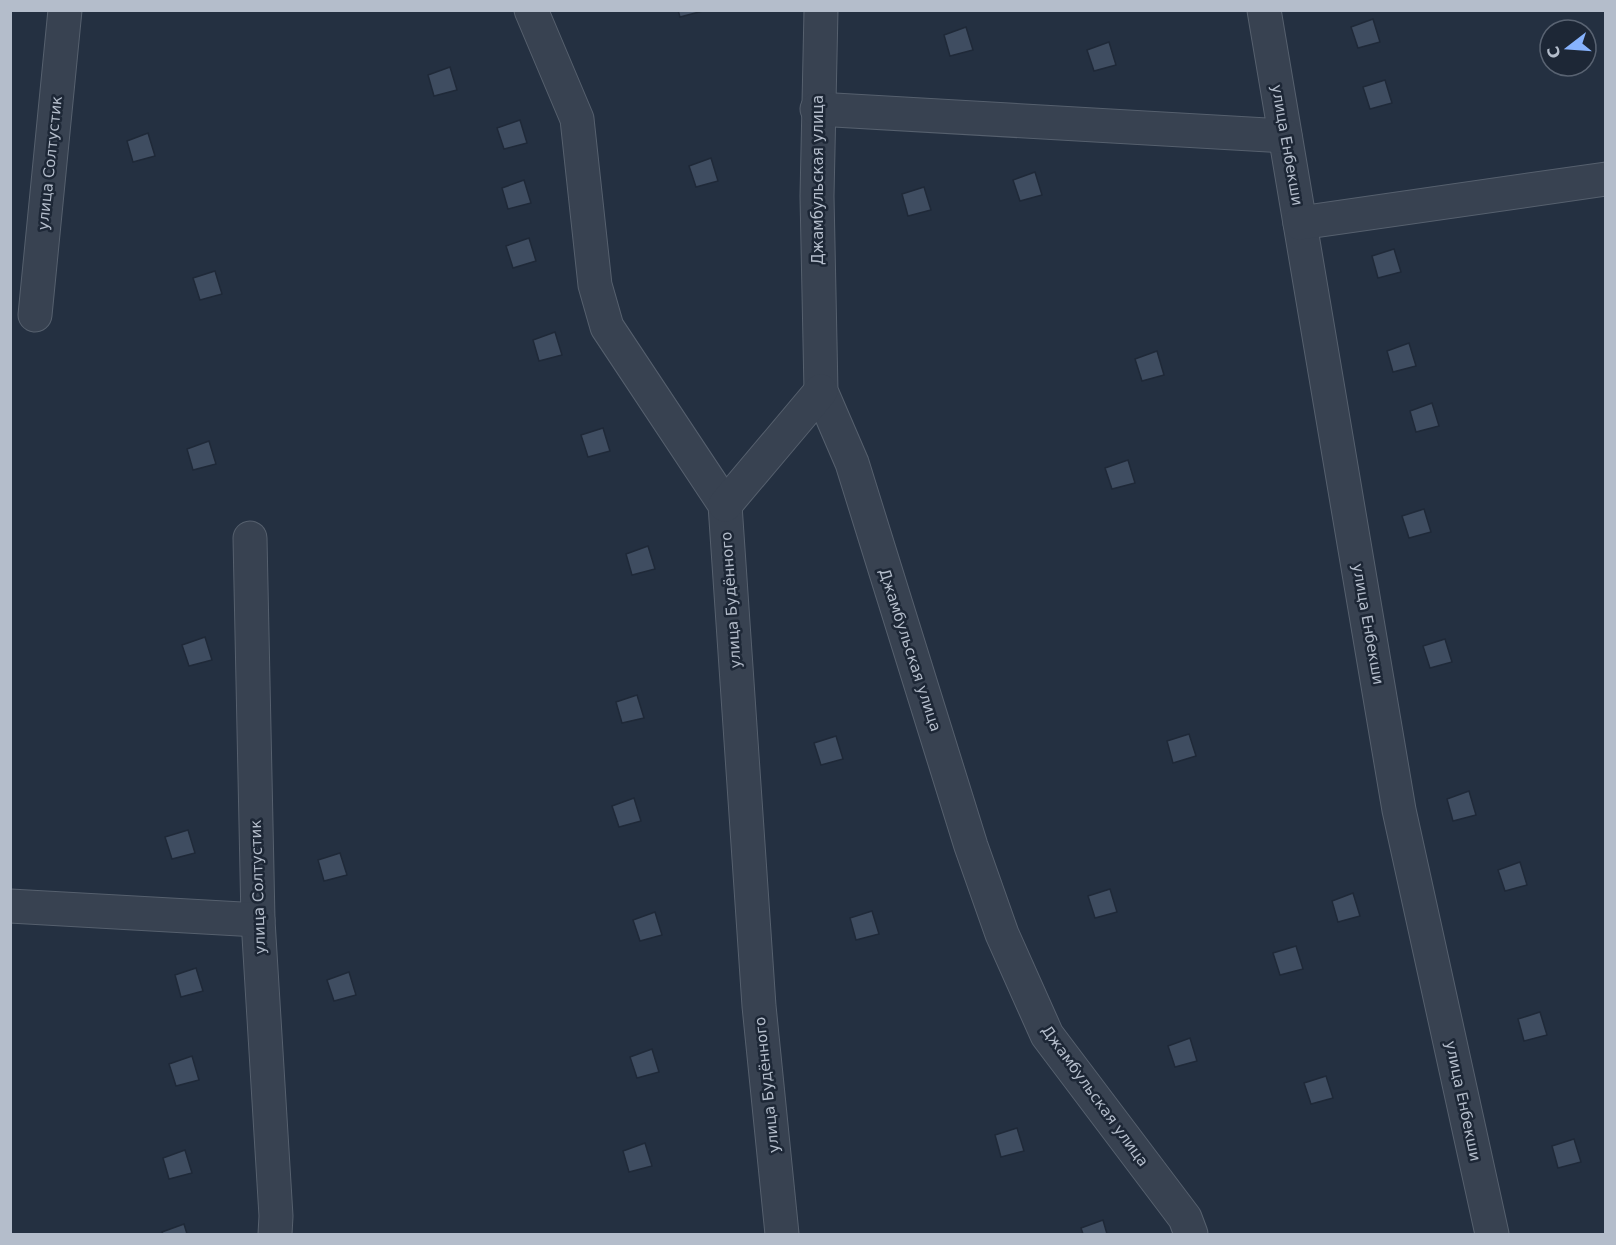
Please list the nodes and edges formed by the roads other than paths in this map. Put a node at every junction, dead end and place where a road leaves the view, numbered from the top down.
1 (65, 10) edge
2 (531, 10) edge
3 (821, 10) edge
4 (1264, 10) edge
5 (817, 109) junction
6 (1285, 136) junction
7 (1605, 179) edge
8 (1300, 224) junction
9 (35, 315) dead end
10 (821, 391) junction
11 (724, 505) junction
12 (250, 538) dead end
13 (10, 906) edge
14 (258, 920) junction
15 (274, 1234) edge
16 (782, 1234) edge
17 (1191, 1234) edge
18 (1492, 1234) edge

1 - 9 street, улица Солтустик
2 - 11 street, улица Будённого
3 - 5 street, Джамбульская улица
4 - 6 street, улица Енбекши
5 - 6 street
5 - 10 street, Джамбульская улица
6 - 8 street, улица Енбекши
7 - 8 street
8 - 18 street, улица Енбекши
10 - 11 street
10 - 17 street, Джамбульская улица
11 - 16 street, улица Будённого
12 - 14 street, улица Солтустик
13 - 14 street
14 - 15 street, улица Солтустик

